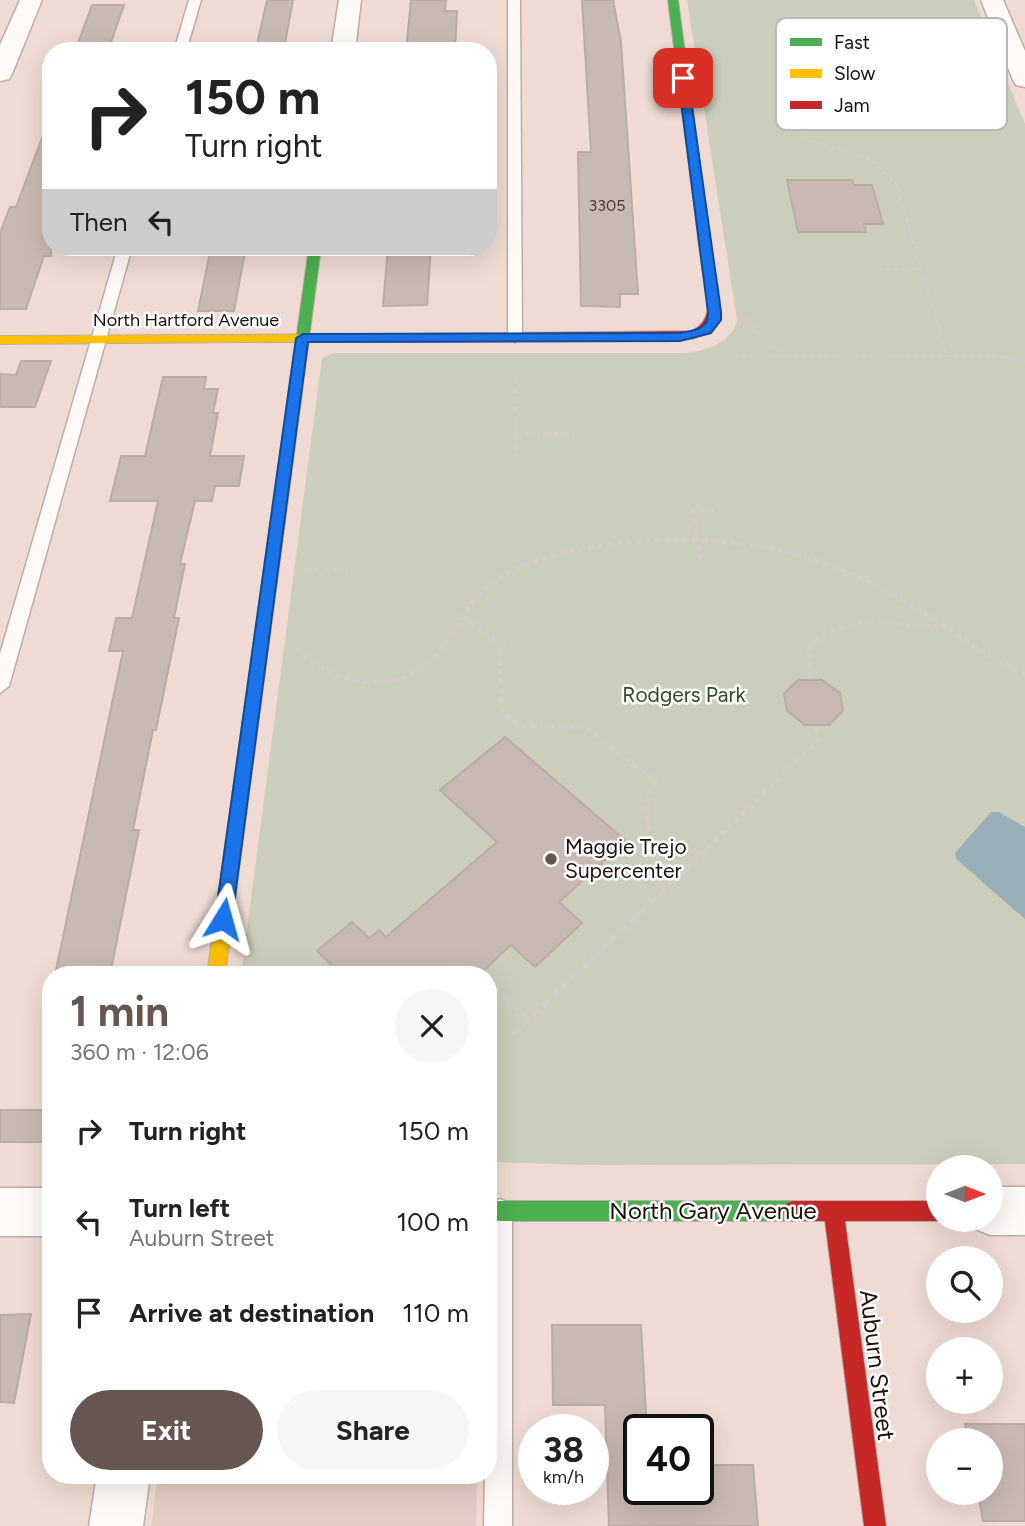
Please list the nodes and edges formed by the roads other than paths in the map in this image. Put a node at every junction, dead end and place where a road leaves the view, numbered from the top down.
1 (31, 0) edge
2 (195, 0) edge
3 (350, 0) edge
4 (514, 0) edge
5 (673, 0) edge
6 (992, 0) edge
7 (999, 18) edge
8 (1007, 36) edge
9 (183, 42) edge
10 (344, 42) edge
11 (0, 74) edge
12 (1025, 80) edge
13 (122, 256) edge
14 (315, 256) edge
15 (514, 337) junction
16 (303, 338) junction
17 (0, 340) edge
18 (98, 340) junction
19 (0, 686) edge
20 (217, 966) edge
21 (497, 1211) edge
22 (834, 1211) junction
23 (926, 1211) edge
24 (1003, 1211) edge
25 (1025, 1211) edge
26 (0, 1212) edge
27 (42, 1212) edge
28 (497, 1447) edge
29 (123, 1484) edge
30 (116, 1526) edge
31 (498, 1526) edge
32 (875, 1526) edge

1 - 11 street
2 - 9 lane
3 - 10 street
4 - 15 lane
5 - 15 street, North Hartford Avenue
6 - 7 street
8 - 12 street
13 - 18 lane
14 - 16 street
15 - 16 street, North Hartford Avenue
16 - 18 street, North Hartford Avenue
16 - 20 street
17 - 18 street, North Hartford Avenue
18 - 19 lane
21 - 22 street, North Gary Avenue
22 - 23 street, North Gary Avenue
22 - 32 street, Auburn Street
24 - 25 street
26 - 27 street
28 - 31 lane
29 - 30 street

